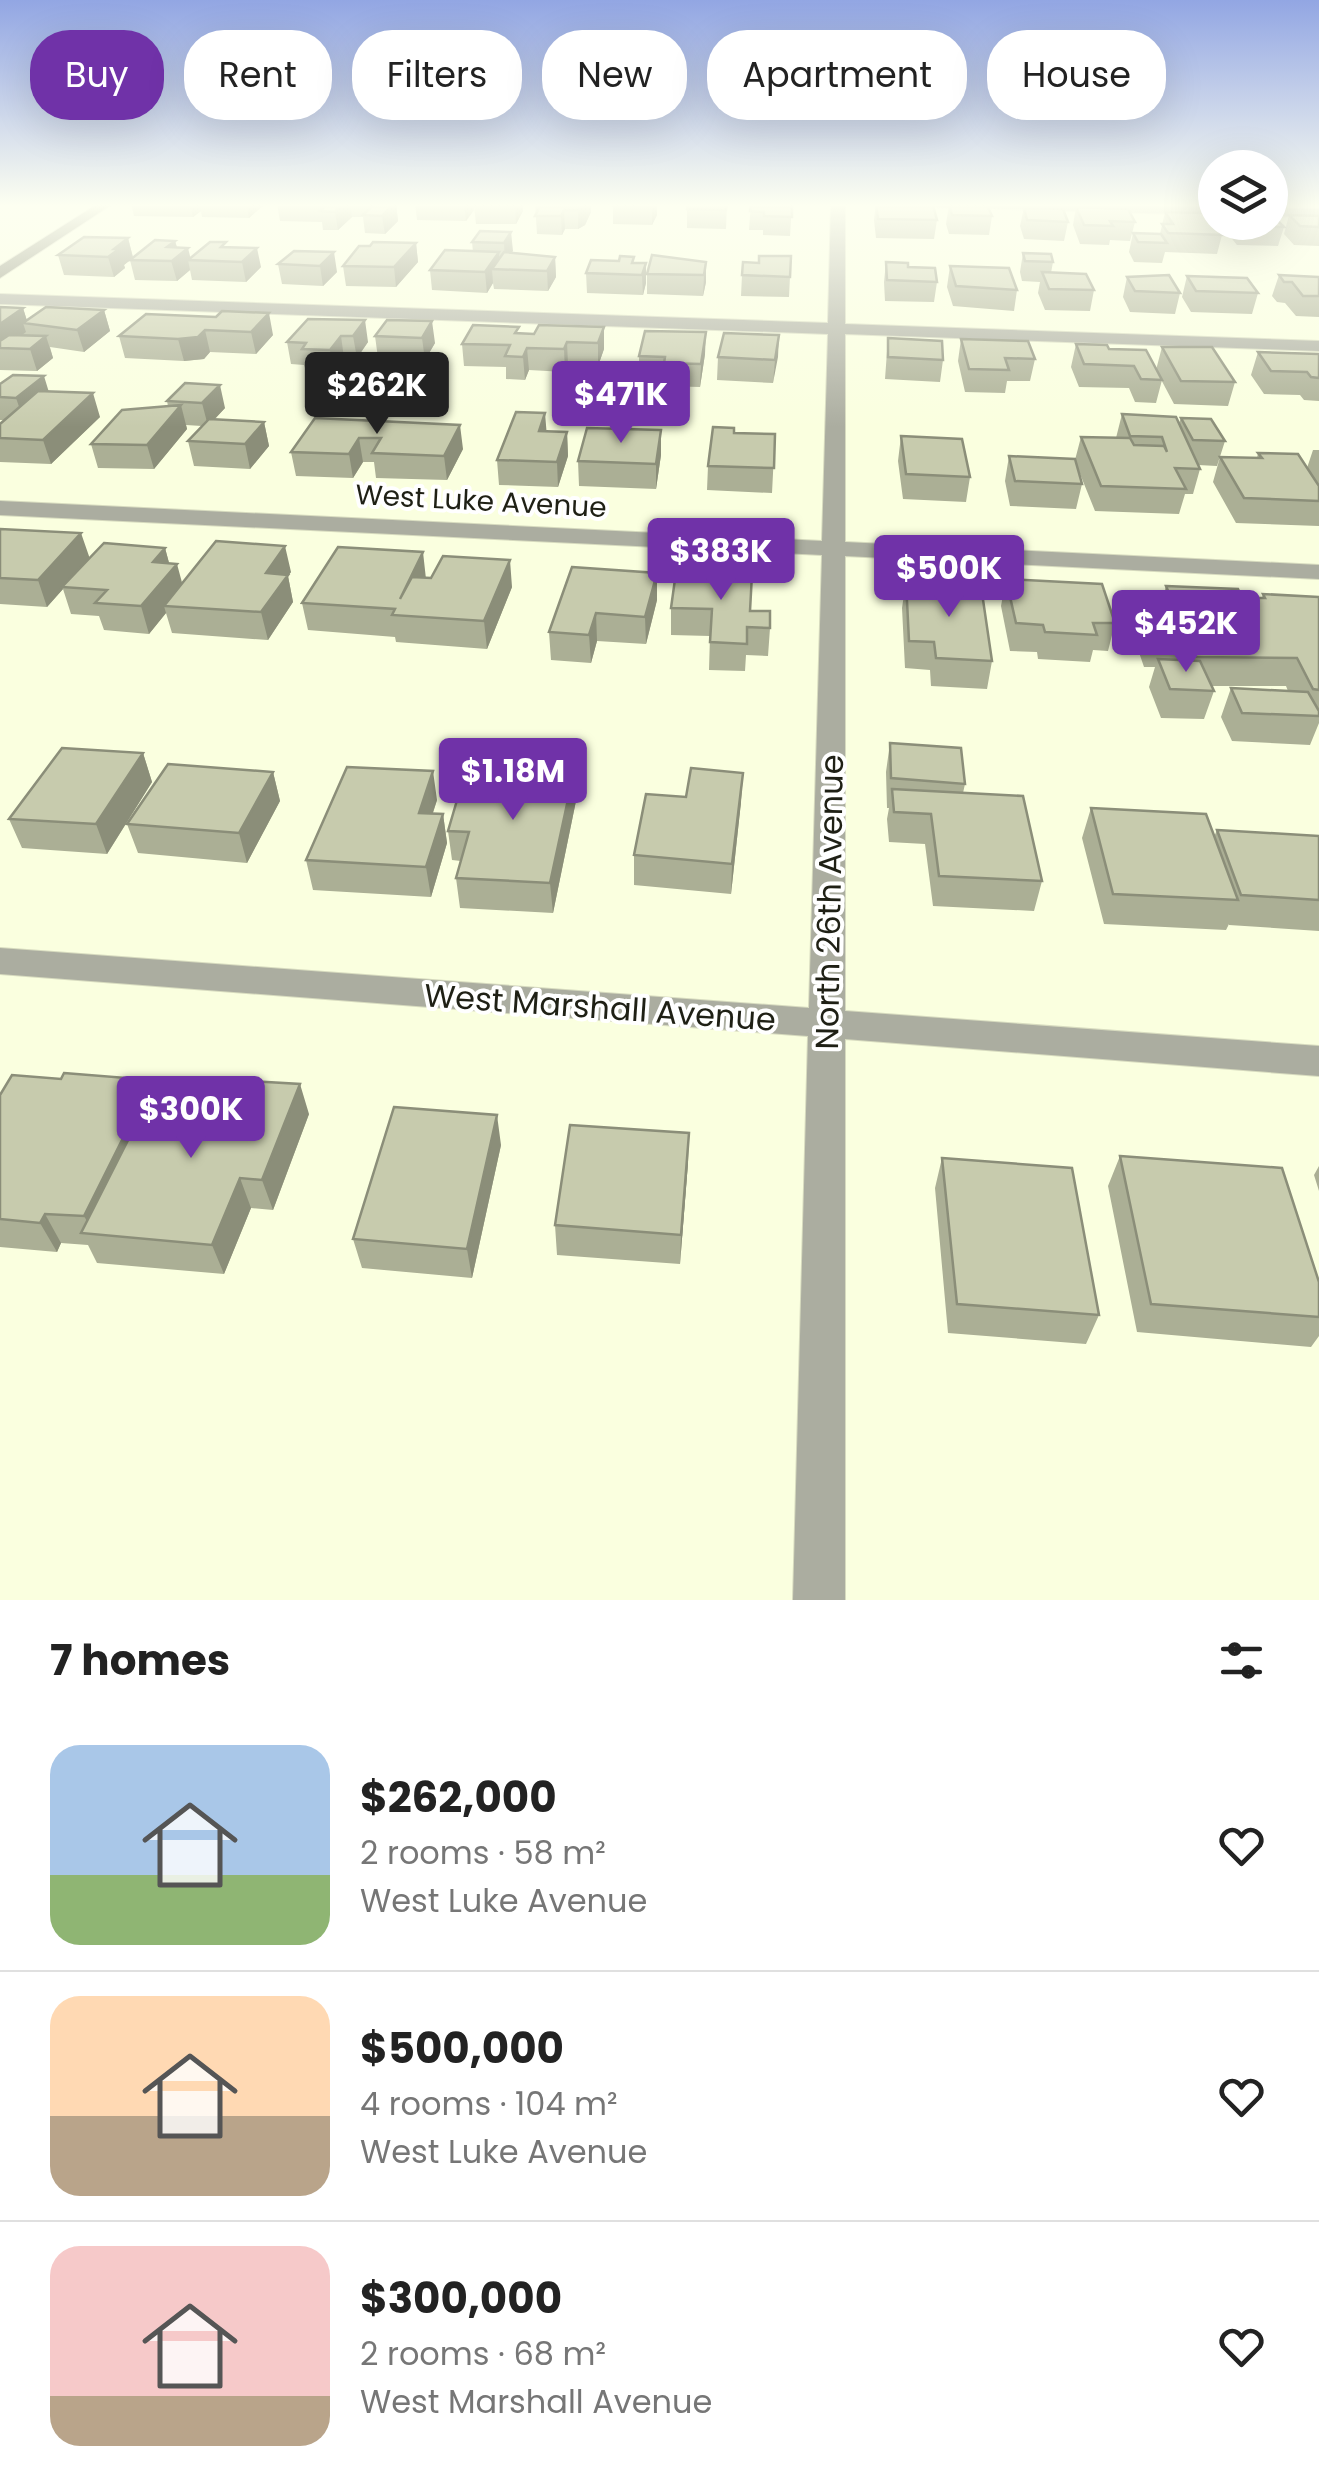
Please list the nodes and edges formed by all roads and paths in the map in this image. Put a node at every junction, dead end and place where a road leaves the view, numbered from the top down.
1 (837, 278) edge
2 (0, 300) edge
3 (836, 330) junction
4 (1319, 346) edge
5 (0, 508) edge
6 (833, 549) junction
7 (1319, 572) edge
8 (0, 962) edge
9 (827, 1024) junction
10 (1319, 1061) edge
11 (819, 1600) edge

1 - 3 street, North 26th Avenue
2 - 3 street
3 - 4 street
3 - 6 street, North 26th Avenue
5 - 6 street, West Luke Avenue
6 - 7 street, West Luke Avenue
6 - 9 street, North 26th Avenue
8 - 9 street, West Marshall Avenue
9 - 10 street, West Marshall Avenue
9 - 11 street, North 26th Avenue

